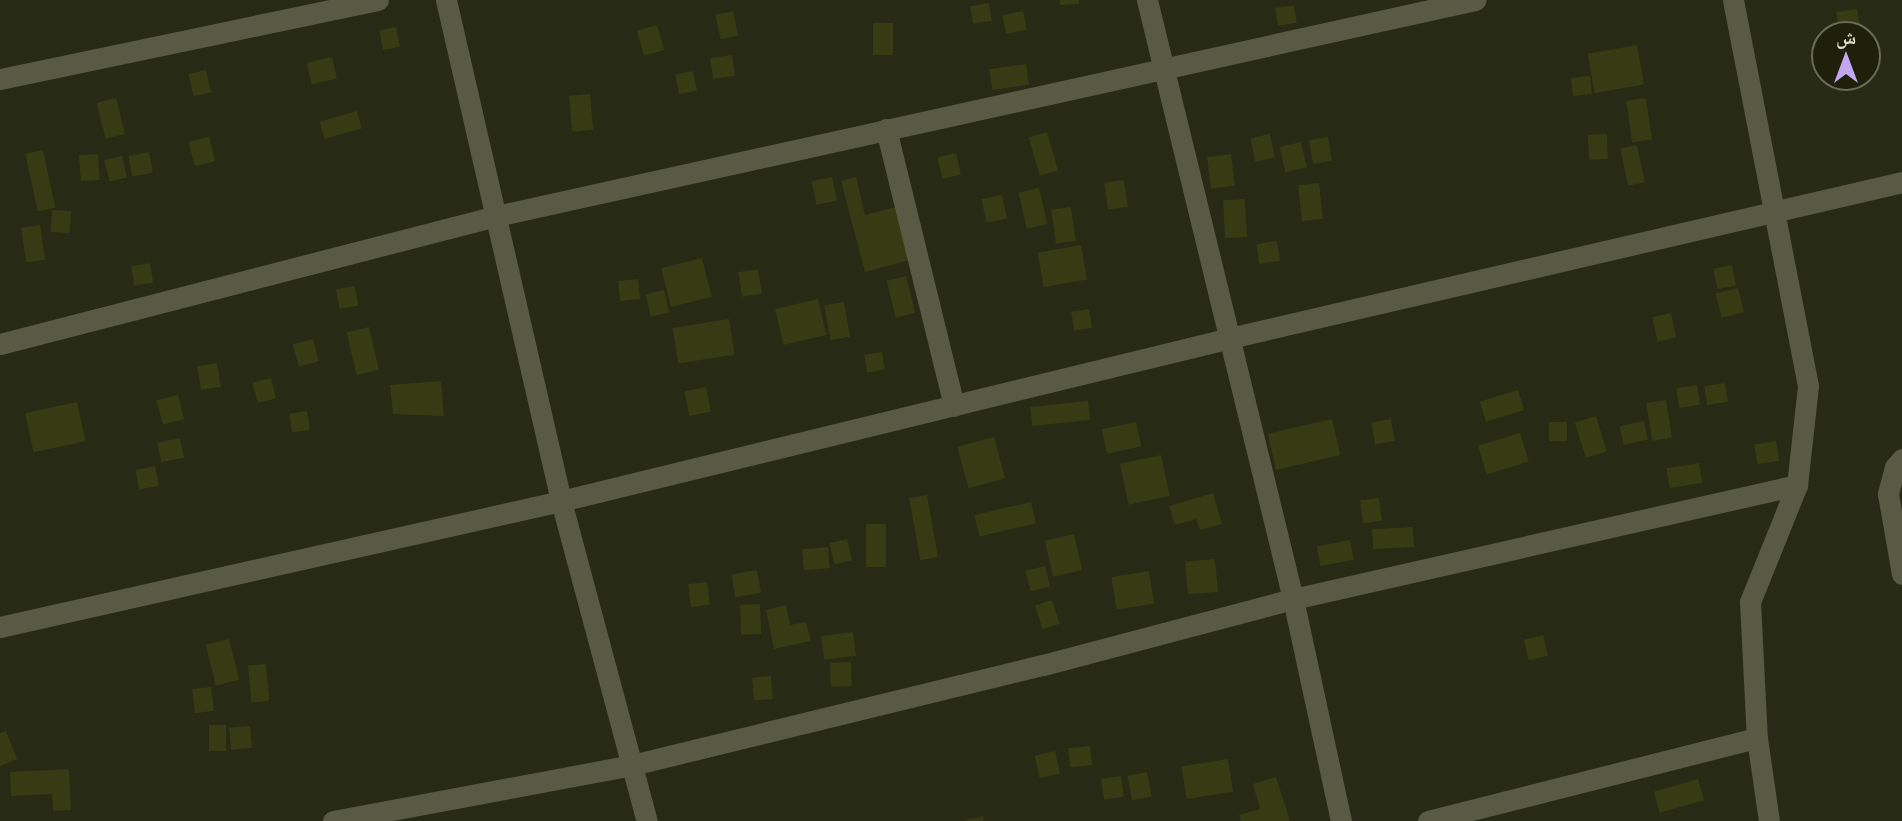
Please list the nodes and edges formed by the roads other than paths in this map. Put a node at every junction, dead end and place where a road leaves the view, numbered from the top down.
1 (378, 0) edge
2 (446, 0) edge
3 (1147, 0) edge
4 (1475, 0) edge
5 (1733, 0) edge
6 (1164, 68) junction
7 (0, 79) edge
8 (886, 129) junction
9 (1902, 182) edge
10 (1777, 210) junction
11 (496, 216) junction
12 (1230, 338) junction
13 (0, 344) edge
14 (954, 406) junction
15 (1902, 459) edge
16 (1797, 485) junction
17 (561, 501) junction
18 (1902, 574) edge
19 (1293, 599) junction
20 (0, 627) edge
21 (1756, 738) junction
22 (632, 765) junction
23 (333, 821) edge
24 (647, 821) edge
25 (1341, 821) edge
26 (1428, 821) edge
27 (1769, 821) edge

1 - 7 street
2 - 11 street
3 - 6 street
4 - 6 street
5 - 10 street
6 - 8 street
6 - 12 street
8 - 11 street
8 - 14 street
9 - 10 street
10 - 12 street
10 - 16 street
11 - 13 street
11 - 17 street
12 - 14 street
12 - 19 street
14 - 17 street
15 - 18 street
16 - 19 street
16 - 21 street
17 - 20 street
17 - 22 street
19 - 22 street
19 - 25 street
21 - 26 street
21 - 27 street
22 - 23 street
22 - 24 street

